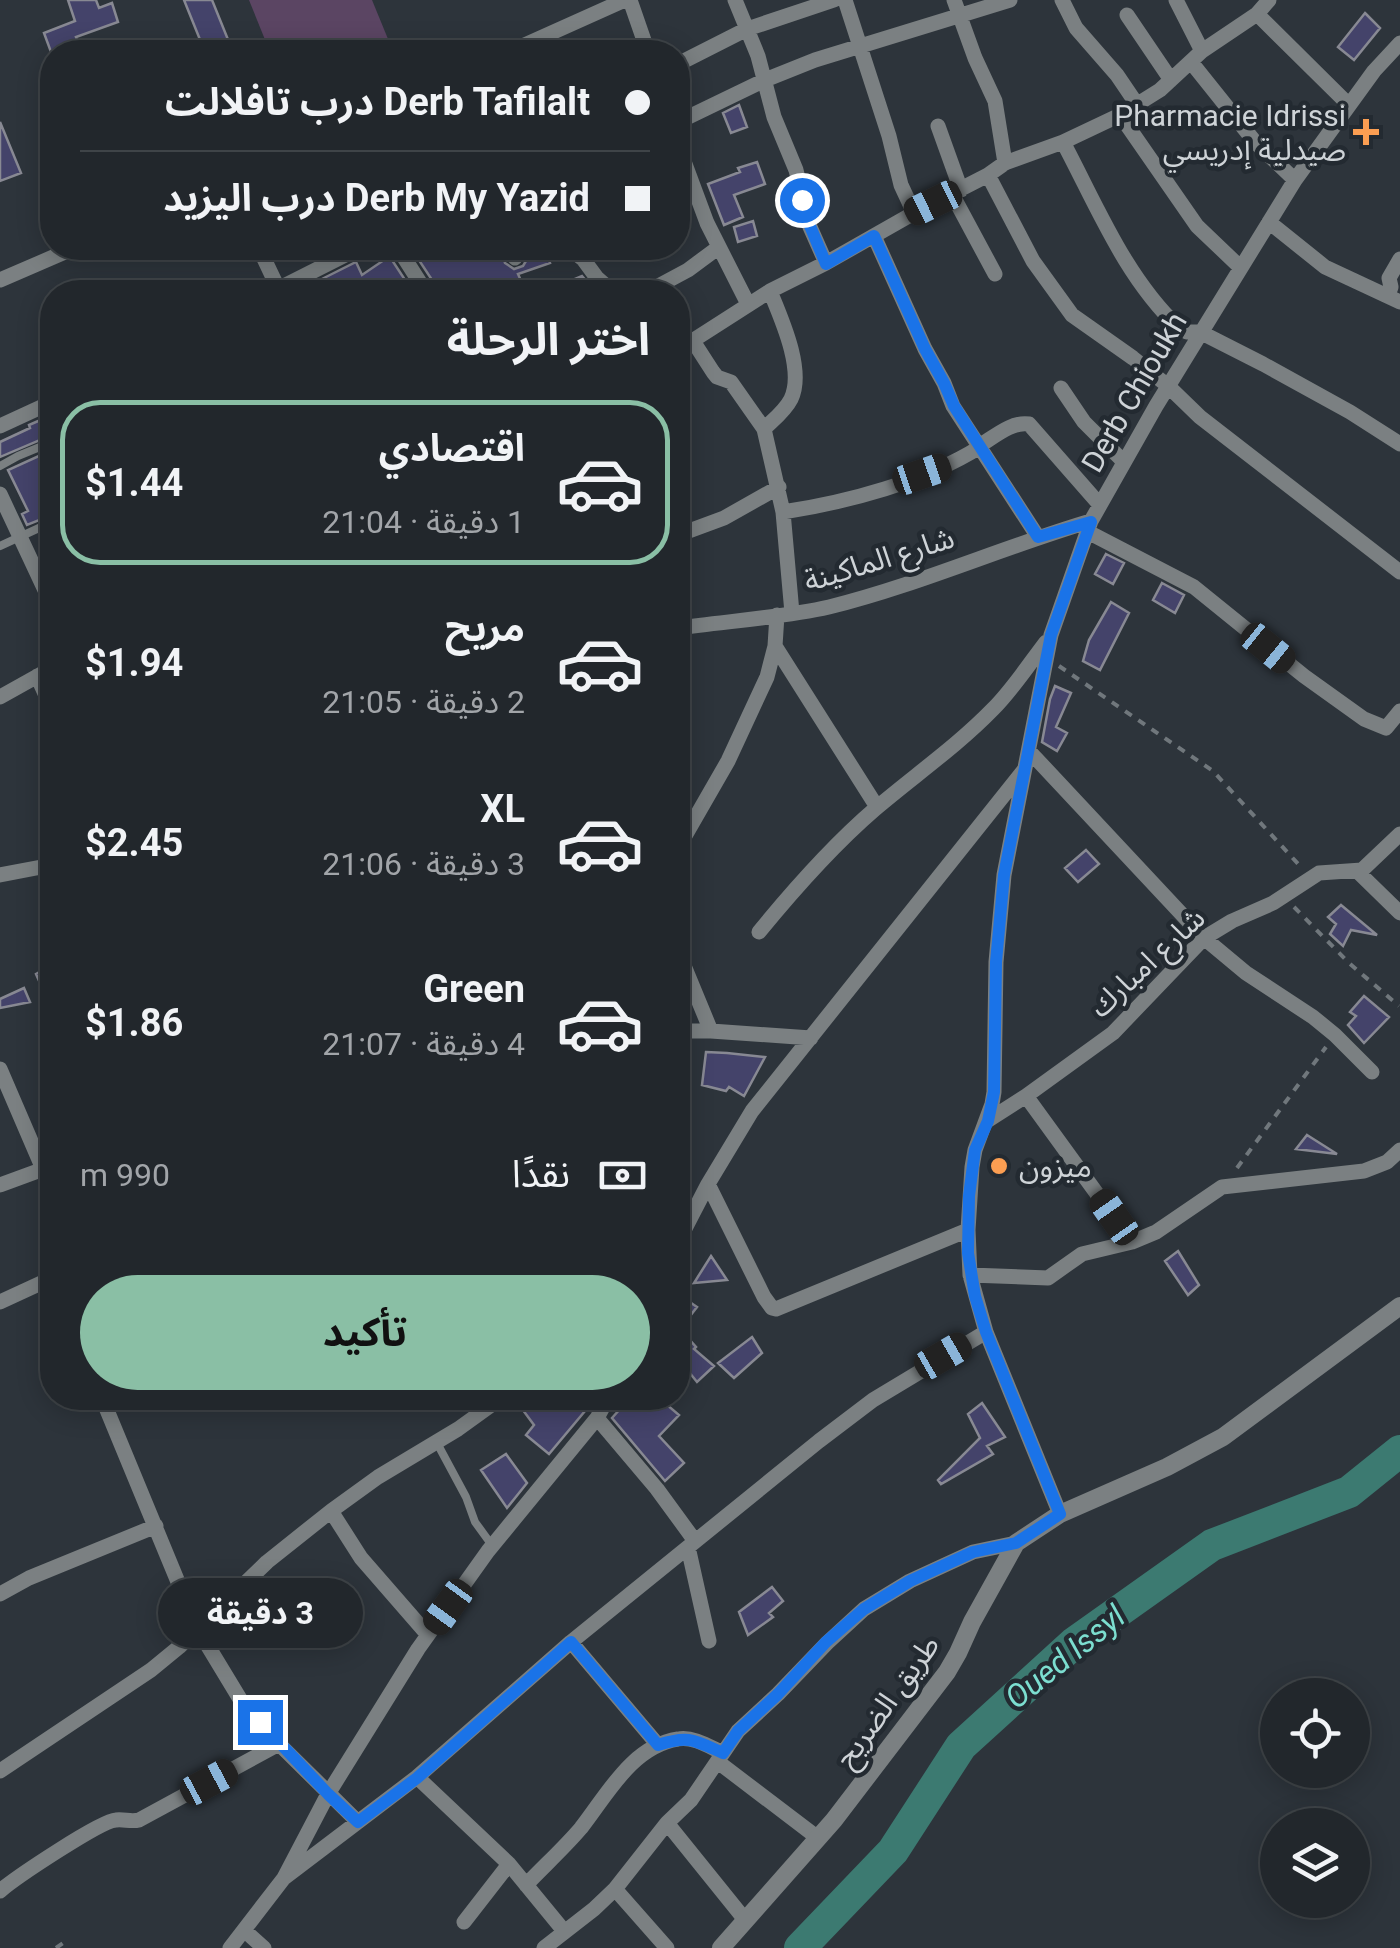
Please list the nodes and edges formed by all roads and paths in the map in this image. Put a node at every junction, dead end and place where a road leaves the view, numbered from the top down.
1 (628, 0) edge
2 (736, 0) edge
3 (834, 0) edge
4 (845, 0) edge
5 (1010, 0) edge
6 (1062, 0) edge
7 (1176, 0) edge
8 (1270, 0) edge
9 (598, 6) edge
10 (956, 8) edge
11 (1257, 14) junction
12 (1126, 16) dead end
13 (747, 29) junction
14 (532, 40) edge
15 (643, 40) edge
16 (1400, 43) edge
17 (860, 44) junction
18 (1196, 57) junction
19 (690, 58) edge
20 (765, 80) junction
21 (1171, 80) junction
22 (1136, 103) junction
23 (1348, 104) junction
24 (1120, 115) junction
25 (690, 116) edge
26 (938, 126) dead end
27 (1063, 142) junction
28 (1006, 163) junction
29 (988, 175) junction
30 (1295, 180) junction
31 (690, 181) edge
32 (956, 192) junction
33 (914, 213) junction
34 (1269, 222) junction
35 (874, 236) junction
36 (719, 247) junction
37 (1400, 259) edge
38 (46, 260) edge
39 (336, 260) edge
40 (826, 264) junction
41 (1240, 267) junction
42 (994, 274) dead end
43 (0, 280) edge
44 (299, 280) edge
45 (669, 280) edge
46 (770, 291) junction
47 (1394, 298) edge
48 (748, 304) junction
49 (1200, 332) junction
50 (693, 342) junction
51 (690, 344) edge
52 (1168, 386) junction
53 (1062, 388) dead end
54 (40, 408) edge
55 (0, 426) edge
56 (764, 429) junction
57 (1400, 444) edge
58 (40, 447) edge
59 (979, 447) junction
60 (1123, 461) junction
61 (0, 466) edge
62 (779, 487) junction
63 (0, 494) edge
64 (1100, 505) junction
65 (783, 512) junction
66 (1089, 527) junction
67 (40, 528) edge
68 (690, 531) edge
69 (1038, 537) junction
70 (20, 538) junction
71 (0, 546) edge
72 (1400, 572) edge
73 (40, 580) edge
74 (784, 614) junction
75 (690, 626) edge
76 (1051, 635) junction
77 (775, 646) junction
78 (1046, 657) junction
79 (40, 674) edge
80 (36, 676) junction
81 (40, 684) edge
82 (0, 697) edge
83 (1400, 711) edge
84 (1028, 759) junction
85 (877, 807) junction
86 (690, 827) edge
87 (1400, 834) edge
88 (40, 867) edge
89 (1356, 872) junction
90 (0, 875) edge
91 (1310, 877) junction
92 (1284, 896) junction
93 (1400, 913) edge
94 (759, 932) dead end
95 (1204, 938) junction
96 (690, 980) edge
97 (1399, 1006) edge
98 (690, 1031) edge
99 (711, 1031) junction
100 (1335, 1035) junction
101 (810, 1038) junction
102 (0, 1069) edge
103 (1372, 1072) dead end
104 (1026, 1096) junction
105 (988, 1121) junction
106 (1400, 1150) edge
107 (40, 1152) edge
108 (40, 1171) edge
109 (708, 1184) junction
110 (0, 1185) edge
111 (1222, 1187) junction
112 (690, 1219) edge
113 (968, 1230) junction
114 (1132, 1242) junction
115 (970, 1275) junction
116 (40, 1284) edge
117 (0, 1302) edge
118 (1400, 1306) edge
119 (986, 1332) junction
120 (107, 1410) edge
121 (484, 1410) edge
122 (602, 1410) edge
123 (598, 1418) junction
124 (436, 1443) junction
125 (331, 1511) junction
126 (1060, 1514) junction
127 (156, 1526) junction
128 (1016, 1543) junction
129 (692, 1544) junction
130 (492, 1546) junction
131 (0, 1594) edge
132 (198, 1628) junction
133 (428, 1635) junction
134 (709, 1640) dead end
135 (571, 1642) junction
136 (279, 1744) junction
137 (658, 1745) junction
138 (720, 1758) junction
139 (0, 1771) edge
140 (417, 1778) junction
141 (328, 1794) junction
142 (358, 1822) junction
143 (667, 1823) junction
144 (818, 1838) junction
145 (509, 1864) junction
146 (284, 1878) junction
147 (526, 1885) junction
148 (614, 1889) junction
149 (0, 1891) edge
150 (746, 1920) junction
151 (464, 1922) dead end
152 (244, 1930) junction
153 (564, 1938) edge
154 (69, 1939) dead end
155 (56, 1948) edge
156 (230, 1948) edge
157 (264, 1948) edge
158 (544, 1948) edge
159 (667, 1948) edge
160 (721, 1948) edge

1 - 9 street
1 - 15 street
2 - 13 street
3 - 13 street
4 - 17 street
5 - 10 street
6 - 22 street
7 - 18 street
8 - 11 street
9 - 14 street
10 - 17 street
10 - 28 street
11 - 18 street
11 - 23 street
12 - 21 street
13 - 19 street
13 - 20 street
16 - 23 street, Derb Chioukh
17 - 20 street
17 - 33 street
18 - 21 street
18 - 30 street
20 - 25 street
20 - 40 street
21 - 22 street
22 - 24 street
23 - 30 street, Derb Chioukh
24 - 27 street
24 - 41 street
26 - 32 street
27 - 28 street
27 - 49 street
28 - 29 street
29 - 32 street
29 - 52 street
30 - 34 street, Derb Chioukh
31 - 36 street
32 - 33 street
32 - 42 street
33 - 35 street
34 - 41 street, Derb Chioukh
34 - 47 street
35 - 40 street
35 - 59 street
36 - 45 street
36 - 48 street
37 - 47 street
38 - 43 street
39 - 44 street
40 - 46 street
41 - 49 street, Derb Chioukh
46 - 48 street
46 - 56 street
48 - 50 street
49 - 52 street, Derb Chioukh
49 - 57 street
50 - 51 street
50 - 56 street
52 - 60 street, Derb Chioukh
52 - 72 street
53 - 60 street
54 - 55 street
56 - 62 street
58 - 61 lane
59 - 64 street
59 - 65 street
59 - 69 street
60 - 64 street, Derb Chioukh
62 - 65 street
62 - 68 street
63 - 70 street
64 - 66 street, Derb Chioukh
65 - 74 street
66 - 69 street, شارع الماكينة
66 - 76 street, Derb Chioukh
66 - 83 street
67 - 70 lane
69 - 74 street, شارع الماكينة
70 - 71 lane
70 - 73 street
74 - 75 street, شارع الماكينة
74 - 77 street
76 - 78 street, Derb Chioukh
76 - 85 street
77 - 85 street
77 - 86 street
78 - 84 street, Derb Chioukh
78 - 91 path
79 - 80 street
80 - 81 street
80 - 82 street
84 - 95 street
84 - 101 street
84 - 105 street, Derb Chioukh
85 - 94 street
87 - 89 street
88 - 90 street
89 - 91 street, شارع امبارك
89 - 93 street
91 - 92 street, شارع امبارك
92 - 95 street, شارع امبارك
92 - 97 path
95 - 100 street
95 - 104 street, شارع امبارك
96 - 99 street
98 - 99 street
99 - 101 street
100 - 103 street
100 - 111 path
101 - 109 street
102 - 107 street
104 - 105 street, شارع امبارك
104 - 114 street
105 - 113 street, Derb Chioukh
106 - 111 street
108 - 110 street
109 - 112 street
109 - 113 street
111 - 114 street
113 - 115 street, Derb Chioukh
114 - 115 street
115 - 119 street, Derb Chioukh
116 - 117 street
118 - 126 street, طريق الضريح
119 - 126 street, Derb Chioukh
119 - 129 street
120 - 127 street
121 - 124 street
122 - 123 street
123 - 129 street
123 - 130 street
124 - 125 street
124 - 130 lane
125 - 132 street
125 - 133 street
126 - 128 street, طريق الضريح
127 - 131 street
127 - 132 street
128 - 138 street
128 - 144 street, طريق الضريح
129 - 134 street
129 - 135 street
130 - 133 street
132 - 136 street
132 - 139 street
133 - 141 street
135 - 137 street
135 - 140 street
136 - 141 street
136 - 149 street
137 - 138 street
137 - 147 street
138 - 143 street
138 - 144 street
140 - 142 street
140 - 145 street
141 - 142 street
141 - 146 street
142 - 146 street
143 - 148 street
143 - 150 street
144 - 150 street, طريق الضريح
145 - 147 street
145 - 151 street
146 - 152 street
147 - 153 street
148 - 153 street
148 - 159 street
150 - 160 street, طريق الضريح
152 - 156 street
152 - 157 street
153 - 158 street
154 - 155 path

